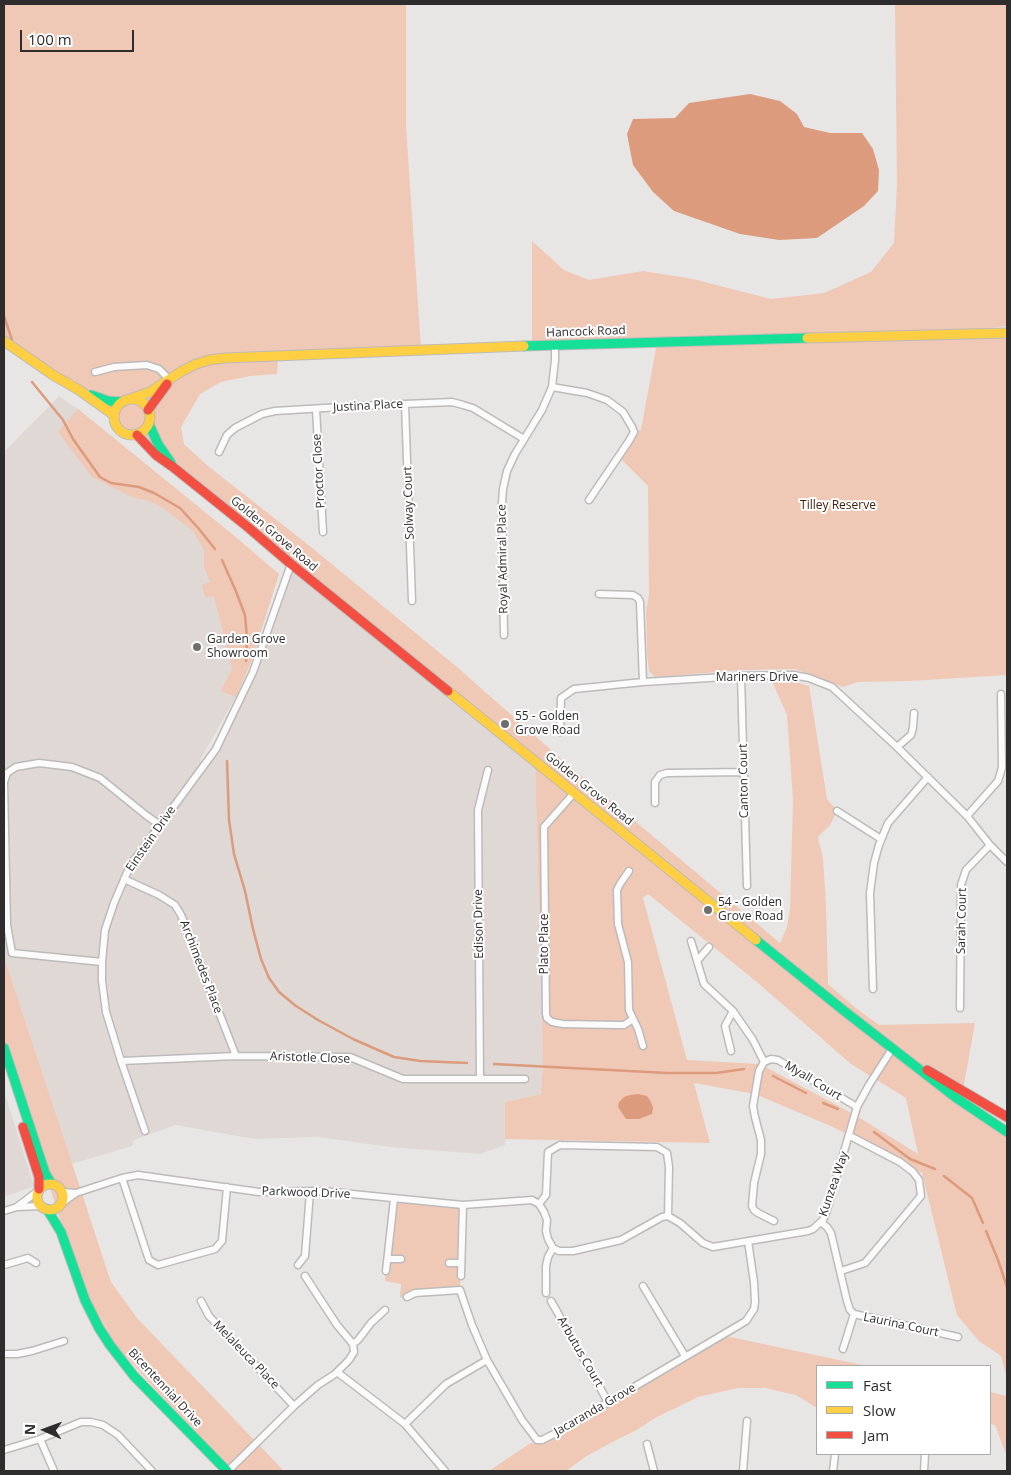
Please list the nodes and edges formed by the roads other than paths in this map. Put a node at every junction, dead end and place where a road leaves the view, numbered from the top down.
1 (1007, 333) edge
2 (4, 341) edge
3 (555, 345) junction
4 (95, 372) dead end
5 (170, 380) junction
6 (552, 387) junction
7 (79, 390) junction
8 (126, 401) junction
9 (406, 404) junction
10 (316, 409) junction
11 (148, 410) junction
12 (114, 415) junction
13 (148, 424) junction
14 (137, 435) junction
15 (524, 439) junction
16 (219, 452) dead end
17 (173, 468) junction
18 (589, 500) dead end
19 (323, 532) dead end
20 (291, 564) junction
21 (599, 594) dead end
22 (412, 601) dead end
23 (504, 635) dead end
24 (741, 676) junction
25 (643, 682) junction
26 (1001, 694) dead end
27 (914, 713) dead end
28 (560, 732) dead end
29 (897, 747) junction
30 (488, 770) dead end
31 (744, 772) junction
32 (928, 777) junction
33 (574, 793) junction
34 (655, 804) dead end
35 (837, 811) dead end
36 (967, 816) junction
37 (160, 825) junction
38 (881, 839) junction
39 (990, 844) junction
40 (1007, 862) edge
41 (629, 872) dead end
42 (124, 879) junction
43 (747, 886) dead end
44 (691, 941) dead end
45 (709, 947) dead end
46 (697, 961) junction
47 (102, 962) junction
48 (873, 989) dead end
49 (960, 1008) dead end
50 (732, 1011) junction
51 (633, 1019) junction
52 (642, 1046) dead end
53 (4, 1048) edge
54 (894, 1050) junction
55 (731, 1051) dead end
56 (236, 1056) junction
57 (121, 1061) junction
58 (764, 1062) junction
59 (4, 1067) edge
60 (480, 1079) junction
61 (525, 1079) dead end
62 (857, 1107) junction
63 (1007, 1117) edge
64 (145, 1131) dead end
65 (1007, 1132) edge
66 (850, 1136) junction
67 (122, 1178) junction
68 (51, 1183) junction
69 (227, 1187) junction
70 (38, 1190) junction
71 (62, 1192) junction
72 (310, 1192) junction
73 (76, 1193) junction
74 (394, 1199) junction
75 (60, 1204) junction
76 (539, 1204) junction
77 (463, 1205) junction
78 (17, 1207) junction
79 (44, 1208) junction
80 (4, 1211) edge
81 (668, 1216) junction
82 (774, 1222) dead end
83 (821, 1222) junction
84 (61, 1232) junction
85 (748, 1241) junction
86 (553, 1248) junction
87 (30, 1250) dead end
88 (28, 1258) junction
89 (388, 1258) junction
90 (401, 1259) dead end
91 (36, 1263) dead end
92 (450, 1263) dead end
93 (461, 1263) junction
94 (4, 1265) edge
95 (298, 1266) dead end
96 (386, 1271) dead end
97 (841, 1272) junction
98 (305, 1276) dead end
99 (461, 1276) dead end
100 (643, 1286) dead end
101 (546, 1292) dead end
102 (407, 1297) dead end
103 (551, 1301) dead end
104 (201, 1302) dead end
105 (385, 1310) dead end
106 (854, 1314) junction
107 (958, 1337) dead end
108 (64, 1341) dead end
109 (353, 1344) junction
110 (843, 1349) dead end
111 (4, 1354) edge
112 (685, 1356) junction
113 (487, 1360) junction
114 (337, 1372) junction
115 (608, 1402) junction
116 (294, 1406) junction
117 (747, 1421) dead end
118 (405, 1424) junction
119 (40, 1439) junction
120 (647, 1444) dead end
121 (4, 1450) edge
122 (835, 1455) edge
123 (925, 1455) edge
124 (54, 1471) edge
125 (152, 1471) edge
126 (228, 1471) edge
127 (445, 1471) edge
128 (654, 1471) edge
129 (744, 1471) edge
130 (833, 1471) edge
131 (924, 1471) edge

1 - 3 main road, Hancock Road
2 - 7 main road
3 - 5 main road, Hancock Road
3 - 6 street, Royal Admiral Place
4 - 5 street
5 - 8 main road, Hancock Road
5 - 11 main road, Hancock Road
6 - 15 street, Royal Admiral Place
6 - 18 street
7 - 8 main road
7 - 12 main road
8 - 11 main road
8 - 12 main road
9 - 10 street, Justina Place
9 - 15 street, Justina Place
9 - 22 street, Solway Court
10 - 16 street, Justina Place
10 - 19 street, Proctor Close
11 - 13 main road
12 - 14 main road
13 - 14 main road
13 - 17 main road, Golden Grove Road
14 - 17 main road, Golden Grove Road
15 - 23 street, Royal Admiral Place
17 - 20 main road, Golden Grove Road
20 - 33 main road, Golden Grove Road
20 - 37 street, Einstein Drive
21 - 25 street
24 - 25 street, Mariners Drive
24 - 29 street, Mariners Drive
24 - 31 street, Canton Court
25 - 28 street, Mariners Drive
26 - 36 street
27 - 29 street
29 - 32 street, Mariners Drive
30 - 60 street, Edison Drive
31 - 34 street
31 - 43 street, Canton Court
32 - 36 street, Mariners Drive
32 - 38 street
33 - 51 street, Plato Place
33 - 54 main road, Golden Grove Road
35 - 38 street
36 - 39 street, Mariners Drive
37 - 42 street, Einstein Drive
37 - 47 street
38 - 48 street
39 - 40 street, Mariners Drive
39 - 49 street, Sarah Court
41 - 51 street
42 - 47 street, Einstein Drive
42 - 56 street, Archimedes Place
44 - 46 street
45 - 46 street
46 - 50 street
47 - 57 street, Einstein Drive
50 - 55 street
50 - 58 street
51 - 52 street
53 - 68 main road
54 - 62 street, Kunzea Way
54 - 63 main road, Golden Grove Road
54 - 65 main road, Golden Grove Road
56 - 57 street, Aristotle Close
56 - 60 street, Aristotle Close
57 - 64 street, Einstein Drive
58 - 62 street, Myall Court
58 - 82 street
59 - 70 main road
60 - 61 street, Aristotle Close
62 - 66 street, Kunzea Way
66 - 83 street, Kunzea Way
66 - 97 street
67 - 69 street, Parkwood Drive
67 - 69 street
67 - 73 street, Parkwood Drive
68 - 70 main road
68 - 71 main road
69 - 72 street, Parkwood Drive
70 - 78 street
70 - 79 main road
71 - 73 street, Parkwood Drive
71 - 75 main road
72 - 74 street, Parkwood Drive
72 - 95 street
73 - 75 street, Parkwood Drive
74 - 77 street, Parkwood Drive
74 - 89 street
75 - 79 main road
75 - 84 main road, Bicentennial Drive
76 - 77 street, Parkwood Drive
76 - 81 street
76 - 86 street
77 - 93 street
78 - 79 street
78 - 80 street
79 - 84 main road, Bicentennial Drive
81 - 85 street, Kunzea Way
81 - 86 street
83 - 85 street, Kunzea Way
83 - 97 street, Laurina Court
84 - 126 main road, Bicentennial Drive
85 - 112 street, Jacaranda Grove
86 - 101 street
87 - 88 street
88 - 91 street
88 - 94 street
89 - 90 street
89 - 96 street
92 - 93 street
93 - 99 street
97 - 106 street, Laurina Court
98 - 109 street
100 - 112 street
102 - 113 street, Jacaranda Grove
103 - 115 street, Arbutus Court
104 - 116 street, Melaleuca Place
105 - 109 street
106 - 107 street, Laurina Court
106 - 110 street
108 - 111 street
109 - 114 street
112 - 115 street, Jacaranda Grove
113 - 115 street, Jacaranda Grove
113 - 118 street
114 - 116 street
114 - 118 street
116 - 126 street
117 - 129 street
118 - 127 street
119 - 121 street
119 - 124 street
119 - 125 street
120 - 128 street
122 - 130 street
123 - 131 street

